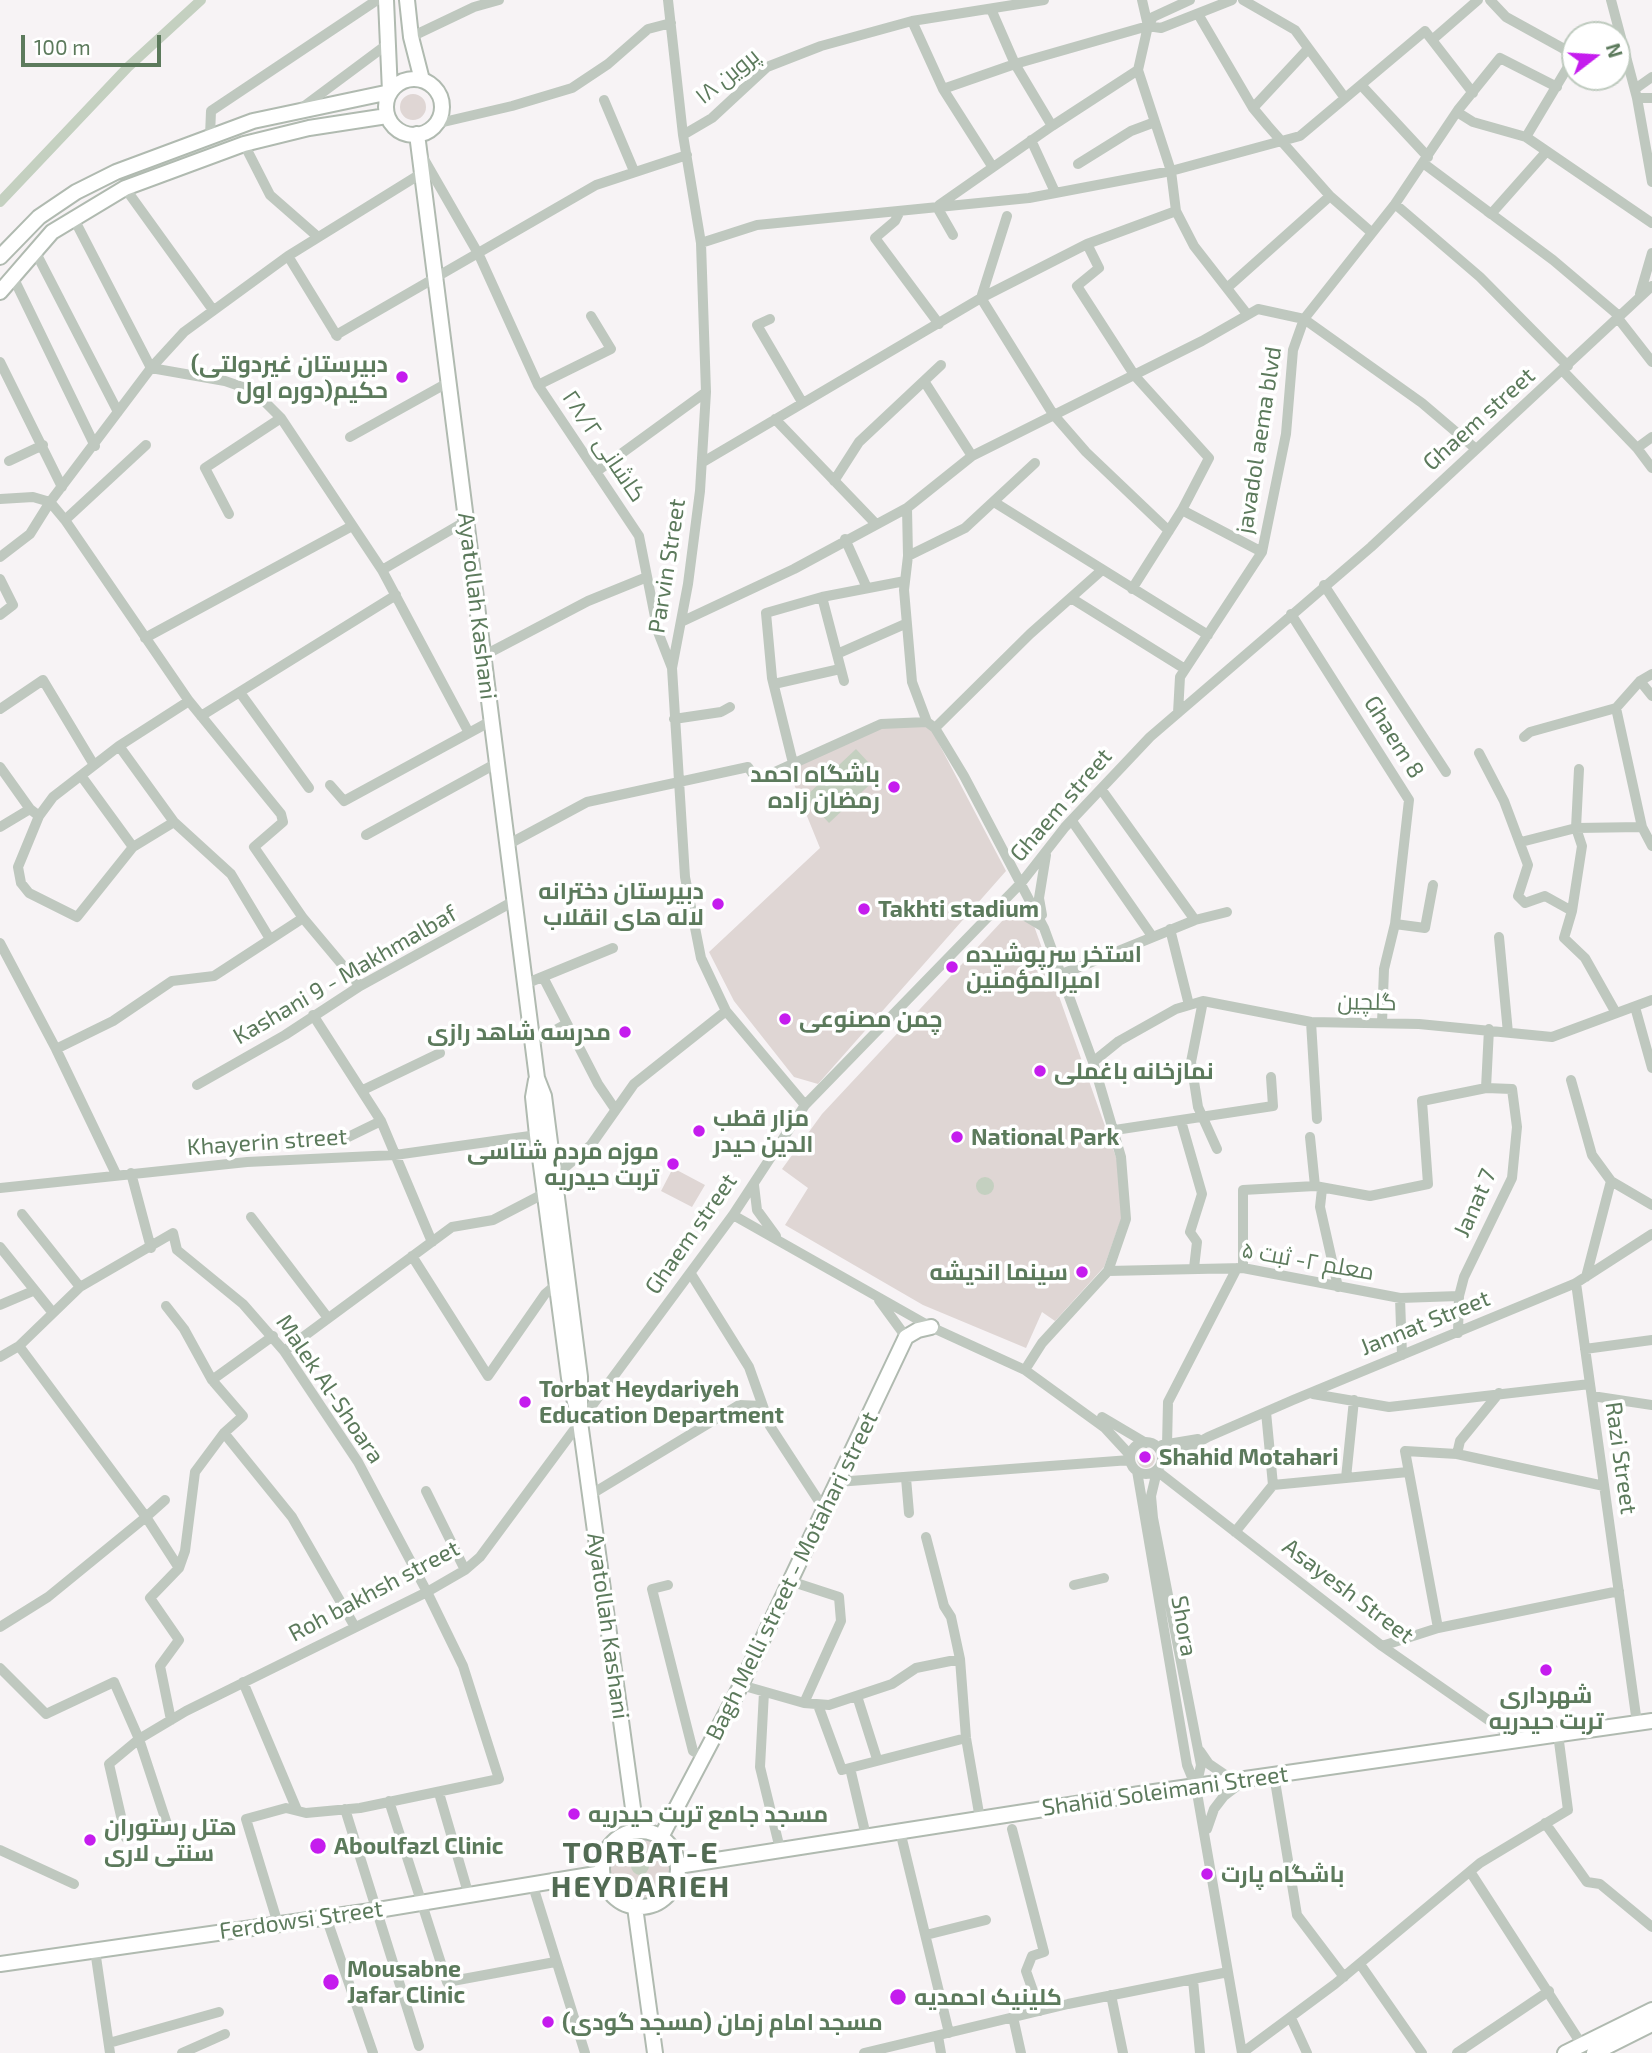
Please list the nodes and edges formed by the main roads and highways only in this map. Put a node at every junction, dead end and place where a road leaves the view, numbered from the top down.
1 (386, 0) edge
2 (407, 0) edge
3 (422, 80) junction
4 (390, 92) junction
5 (387, 116) junction
6 (417, 134) junction
7 (155, 157) junction
8 (161, 174) junction
9 (0, 257) edge
10 (0, 292) edge
11 (537, 1078) junction
12 (925, 1323) road end
13 (580, 1422) junction
14 (1645, 1722) edge
15 (634, 1813) junction
16 (636, 1830) junction
17 (665, 1831) junction
18 (678, 1866) junction
19 (602, 1873) junction
20 (640, 1907) junction
21 (0, 1964) edge
22 (1652, 2010) edge
23 (1652, 2024) edge
24 (1588, 2049) edge
25 (654, 2053) edge
26 (664, 2053) edge
27 (1565, 2053) edge

1 - 4 main road
2 - 3 main road
3 - 4 main road
3 - 6 main road
4 - 5 main road
4 - 7 main road
5 - 6 main road
5 - 8 main road
6 - 11 main road, Ayatollah Kashani
7 - 8 main road
7 - 9 main road
8 - 10 main road
11 - 13 main road, Ayatollah Kashani
11 - 13 main road, Ayatollah Kashani
12 - 17 main road, Bagh Melli street - Motahari street
13 - 15 main road, Ayatollah Kashani
14 - 18 main road, Shahid Soleimani Street
15 - 16 main road, Ayatollah Kashani
15 - 17 main road
16 - 17 main road
16 - 19 main road
17 - 18 main road
18 - 20 main road
19 - 20 main road
19 - 21 main road, Ferdowsi Street
20 - 25 main road
20 - 26 main road
22 - 24 main road
23 - 24 main road
24 - 27 main road

